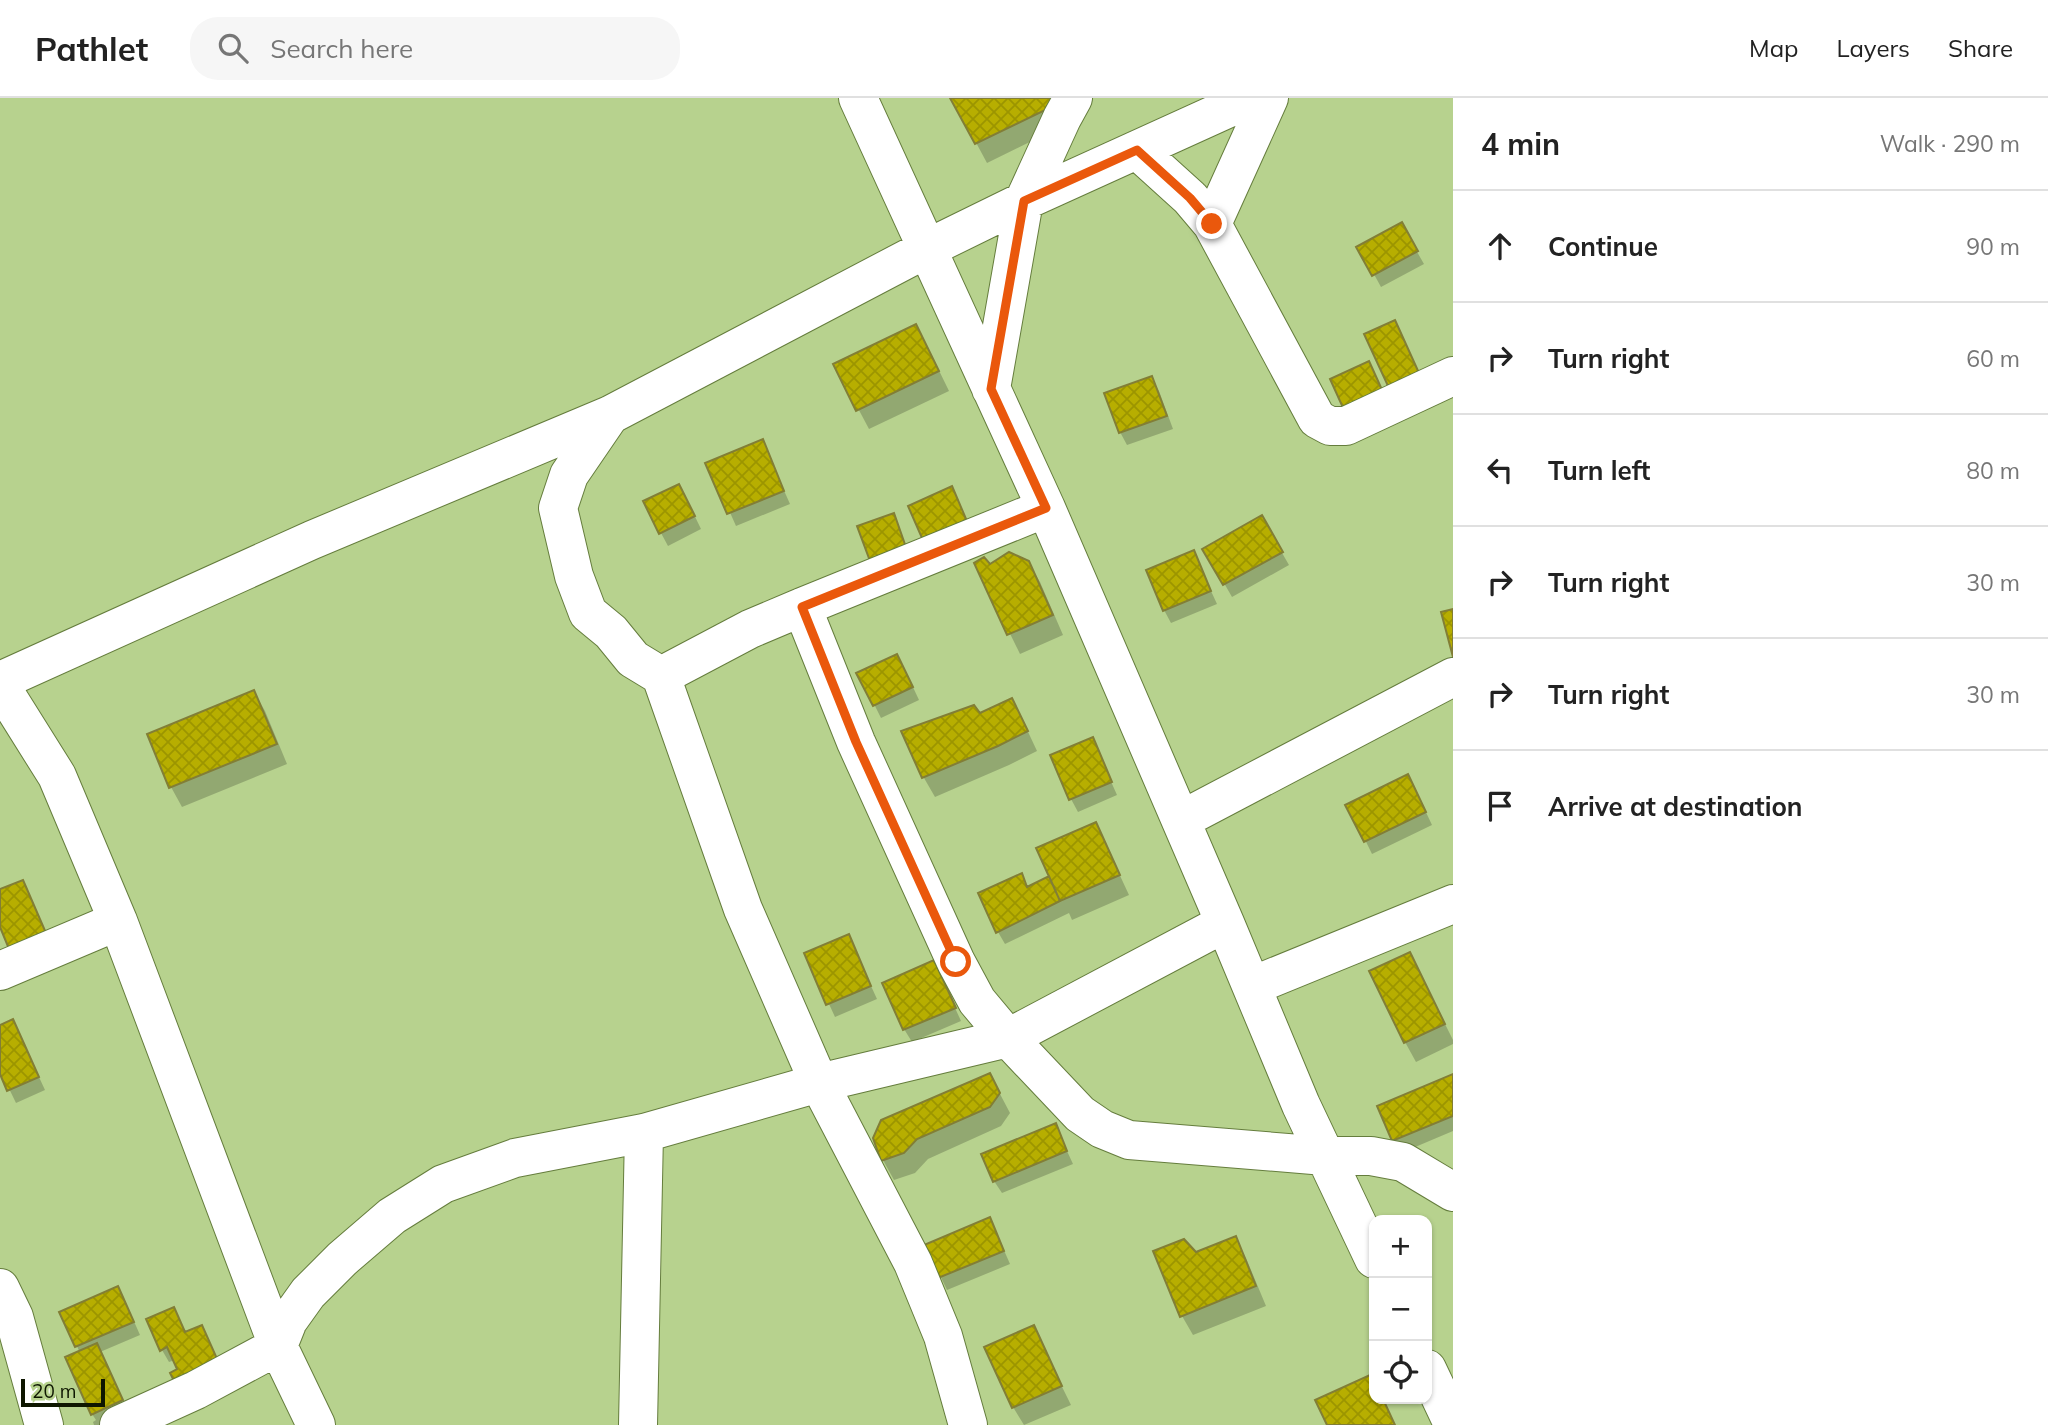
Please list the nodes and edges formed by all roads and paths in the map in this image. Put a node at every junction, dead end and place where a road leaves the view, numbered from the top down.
1 (858, 98) edge
2 (1073, 98) edge
3 (1251, 98) edge
4 (1269, 98) edge
5 (1137, 150) junction
6 (1024, 201) junction
7 (1212, 224) junction
8 (926, 249) junction
9 (1453, 376) edge
10 (991, 389) junction
11 (610, 415) junction
12 (1046, 508) junction
13 (802, 607) junction
14 (661, 677) junction
15 (1453, 677) edge
16 (0, 683) edge
17 (1181, 820) junction
18 (1453, 904) edge
19 (118, 921) junction
20 (1225, 923) junction
21 (0, 971) edge
22 (1252, 986) junction
23 (1008, 1038) junction
24 (819, 1083) junction
25 (643, 1133) junction
26 (1325, 1156) junction
27 (1453, 1192) edge
28 (1369, 1248) edge
29 (0, 1287) edge
30 (278, 1346) junction
31 (1432, 1380) edge
32 (1453, 1424) edge
33 (44, 1425) edge
34 (119, 1425) edge
35 (316, 1425) edge
36 (638, 1425) edge
37 (968, 1425) edge

1 - 8 street
2 - 6 street
3 - 5 street
4 - 7 street
5 - 6 street
5 - 7 street
6 - 8 street
6 - 10 street
7 - 9 street
8 - 10 street
8 - 11 street
10 - 12 street
11 - 14 street
11 - 16 street
12 - 13 street
12 - 17 street
13 - 14 street
13 - 23 street
14 - 24 street
15 - 17 street
16 - 19 street
17 - 20 street
18 - 22 street
19 - 21 street
19 - 30 street
20 - 22 street
20 - 23 street
22 - 26 street
23 - 24 street
23 - 26 street
24 - 25 street
24 - 37 street
25 - 30 street
25 - 36 street
26 - 27 street
26 - 28 street
29 - 33 street
30 - 34 street
30 - 35 street
31 - 32 street

